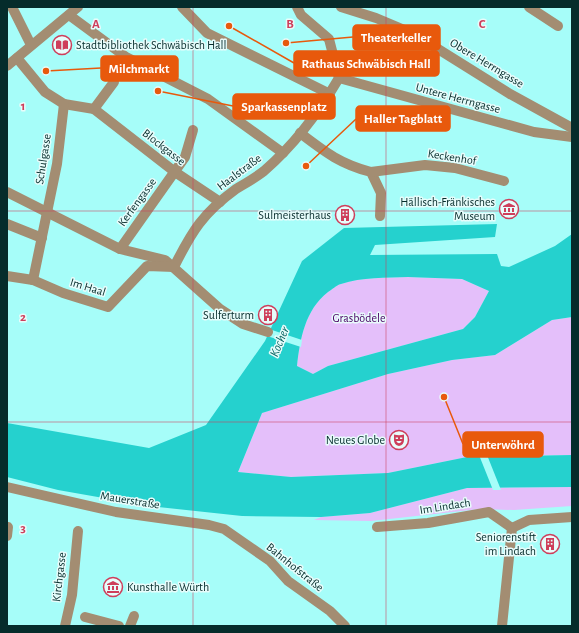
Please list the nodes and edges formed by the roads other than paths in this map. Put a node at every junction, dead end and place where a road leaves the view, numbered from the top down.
1 (12, 7) edge
2 (78, 7) edge
3 (182, 7) edge
4 (297, 7) edge
5 (341, 7) edge
6 (529, 7) edge
7 (69, 15) junction
8 (558, 26) dead end
9 (32, 45) junction
10 (17, 58) junction
11 (7, 66) edge
12 (339, 78) junction
13 (114, 82) dead end
14 (330, 94) junction
15 (64, 104) junction
16 (94, 109) junction
17 (572, 128) edge
18 (193, 130) dead end
19 (300, 133) junction
20 (572, 137) edge
21 (283, 153) junction
22 (175, 172) junction
23 (371, 172) junction
24 (504, 181) dead end
25 (7, 192) edge
26 (220, 202) junction
27 (47, 211) junction
28 (380, 216) dead end
29 (7, 224) edge
30 (42, 238) junction
31 (120, 248) junction
32 (7, 266) edge
33 (174, 267) junction
34 (9, 277) edge
35 (33, 280) junction
36 (268, 332) dead end
37 (7, 487) edge
38 (572, 517) edge
39 (377, 527) dead end
40 (512, 528) junction
41 (78, 532) dead end
42 (246, 544) joint
43 (134, 616) dead end
44 (85, 617) dead end
45 (65, 626) edge
46 (119, 626) edge
47 (130, 626) edge
48 (345, 626) edge
49 (502, 626) edge

1 - 9 street
2 - 7 street
3 - 14 street
4 - 12 street
5 - 17 street, Obere Herrngasse
6 - 8 street
7 - 9 street
7 - 21 street
9 - 10 street
10 - 11 street
10 - 15 street
12 - 14 street, Haalstraße
12 - 20 street, Untere Herrngasse
13 - 16 street
14 - 19 street, Haalstraße
15 - 16 street
15 - 27 street, Schulgasse
16 - 22 street, Blockgasse
18 - 22 street, Kerfengasse
19 - 21 street, Haalstraße
19 - 23 street
21 - 26 street, Haalstraße
22 - 26 street, Blockgasse
22 - 31 street, Kerfengasse
23 - 24 street, Keckenhof
23 - 28 street
25 - 27 street
26 - 33 street, Haalstraße
27 - 30 street, Schulgasse
27 - 31 street
29 - 30 street
30 - 35 street, Schulgasse
31 - 33 street
32 - 34 street
33 - 35 street, Im Haal
33 - 36 street
34 - 35 street, Im Haal
37 - 42 street, Mauerstraße
38 - 40 street
39 - 40 street, Im Lindach
40 - 49 street
41 - 45 street, Kirchgasse
42 - 48 street, Bahnhofstraße
43 - 47 street
44 - 46 street

